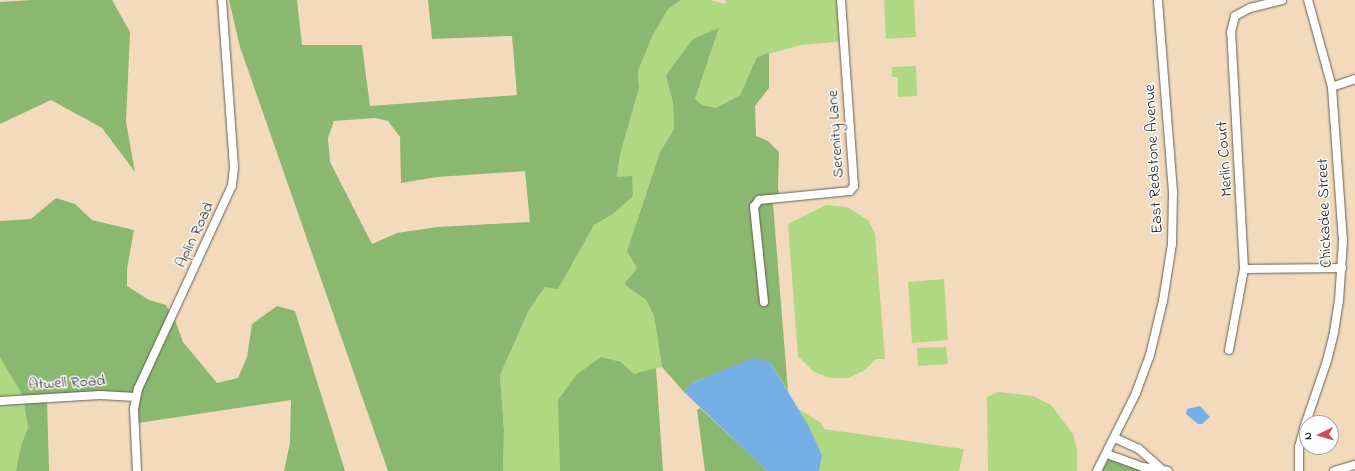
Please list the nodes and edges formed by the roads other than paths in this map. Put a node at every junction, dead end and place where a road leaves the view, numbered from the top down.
1 (222, 0) edge
2 (840, 0) edge
3 (1158, 0) edge
4 (1282, 0) edge
5 (1308, 0) edge
6 (1355, 79) edge
7 (1332, 87) junction
8 (1342, 268) junction
9 (1244, 269) junction
10 (764, 302) dead end
11 (1229, 350) dead end
12 (136, 397) junction
13 (0, 401) edge
14 (1115, 438) junction
15 (1107, 454) junction
16 (1355, 465) edge
17 (1165, 470) edge
18 (137, 471) edge
19 (1097, 471) edge
20 (1299, 471) edge
21 (1334, 471) edge

1 - 12 street, Aplin Road
2 - 10 street, Serenity Lane
3 - 14 street, East Redstone Avenue
4 - 9 street, Merlin Court
5 - 7 street, Chickadee Street
6 - 7 street
7 - 8 street, Chickadee Street
8 - 9 street
8 - 20 street, Chickadee Street
9 - 11 street, Merlin Court
12 - 13 street, Atwell Road
12 - 18 street, Aplin Road
14 - 15 street, East Redstone Avenue
14 - 17 street
15 - 17 street
15 - 19 street, East Redstone Avenue
16 - 21 street

